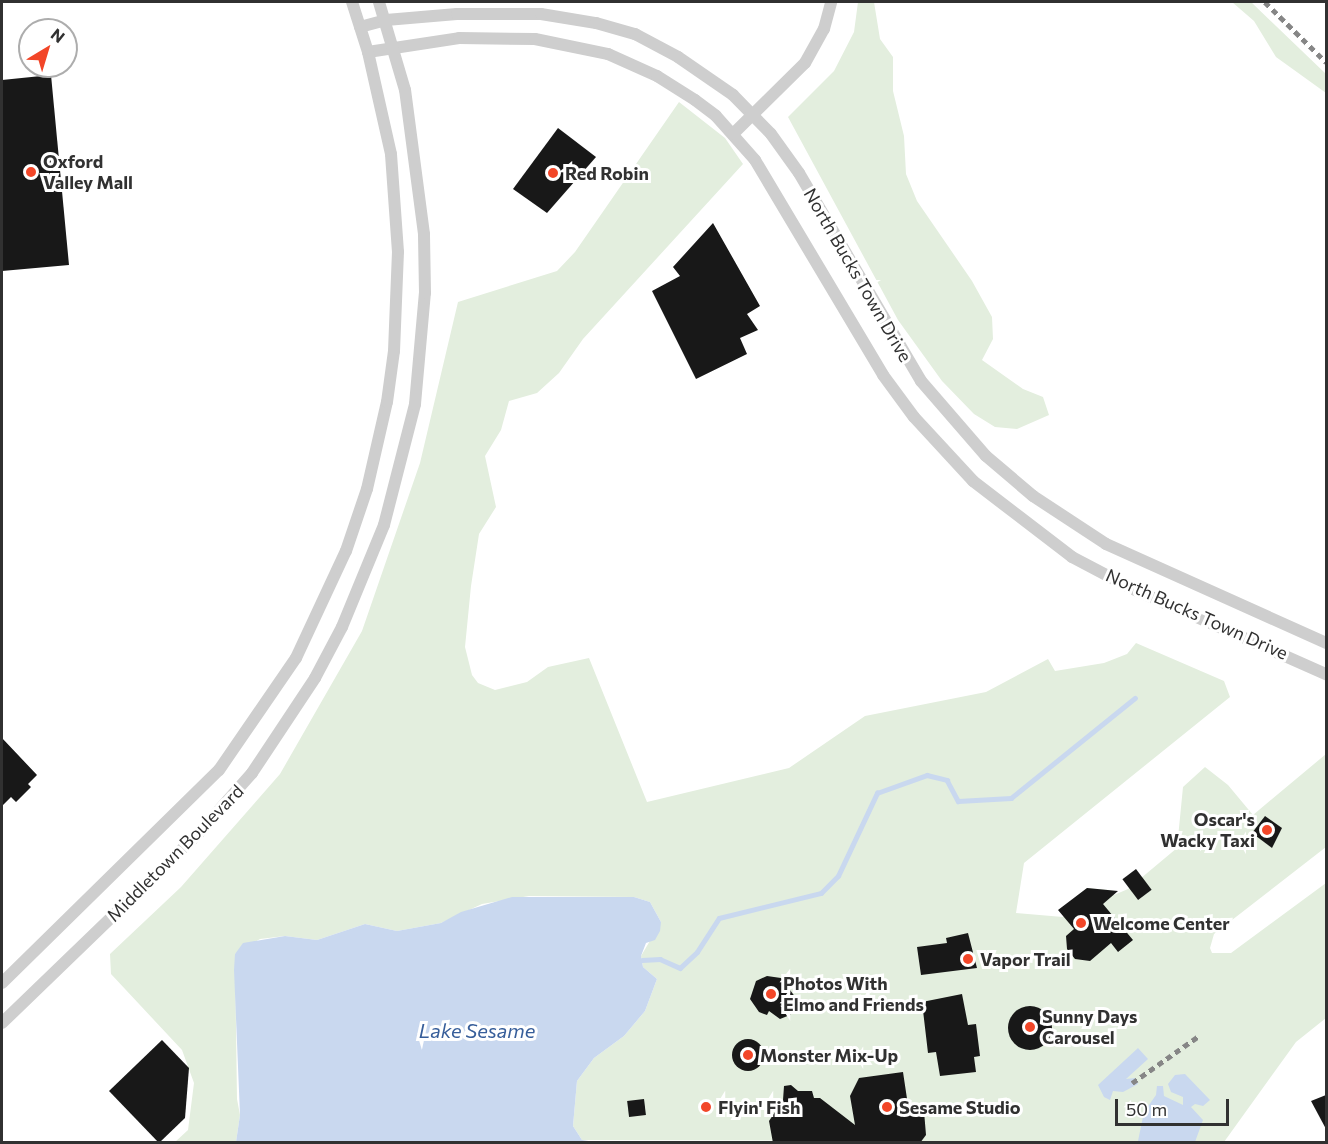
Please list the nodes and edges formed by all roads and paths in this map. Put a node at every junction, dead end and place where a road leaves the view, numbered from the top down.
1 (352, 2) edge
2 (379, 2) edge
3 (831, 2) edge
4 (386, 20) junction
5 (360, 27) junction
6 (394, 48) junction
7 (368, 52) junction
8 (753, 115) junction
9 (733, 134) junction
10 (1326, 643) edge
11 (1326, 674) edge
12 (2, 984) edge
13 (2, 1023) edge

1 - 5 street, Middletown Boulevard
2 - 4 street, Middletown Boulevard
3 - 8 street
4 - 5 street, North Bucks Town Drive
4 - 6 street, Middletown Boulevard
4 - 8 street, North Bucks Town Drive
5 - 7 street, Middletown Boulevard
6 - 7 street, North Bucks Town Drive
6 - 9 street, North Bucks Town Drive
6 - 13 street, Middletown Boulevard
7 - 12 street, Middletown Boulevard
8 - 9 street
8 - 10 street, North Bucks Town Drive
9 - 11 street, North Bucks Town Drive

